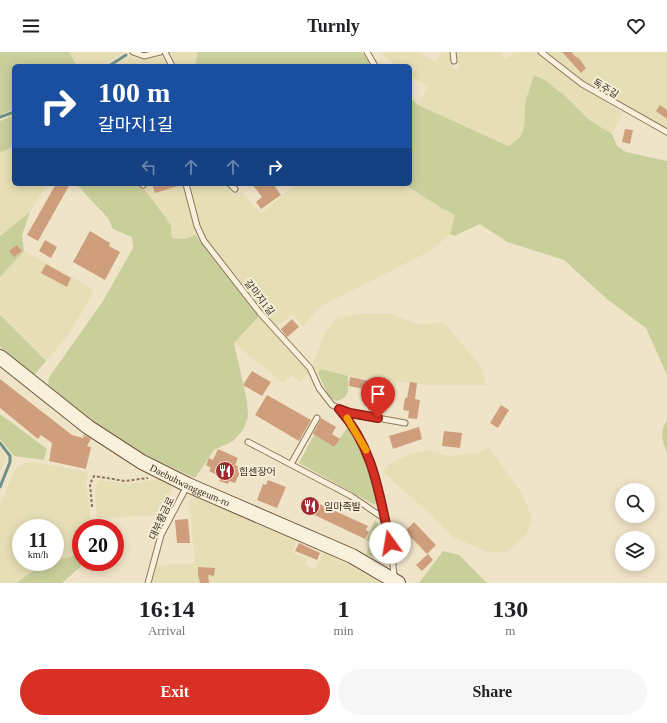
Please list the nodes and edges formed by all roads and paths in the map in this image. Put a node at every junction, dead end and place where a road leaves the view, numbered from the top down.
1 (133, 52) edge
2 (160, 52) edge
3 (165, 52) edge
4 (367, 52) edge
5 (453, 52) edge
6 (541, 52) edge
7 (454, 61) dead end
8 (171, 64) edge
9 (374, 64) edge
10 (667, 132) edge
11 (187, 186) edge
12 (232, 186) edge
13 (235, 189) dead end
14 (0, 357) edge
15 (339, 409) junction
16 (317, 418) dead end
17 (405, 423) dead end
18 (248, 442) dead end
19 (291, 464) junction
20 (159, 471) junction
21 (188, 485) junction
22 (92, 507) dead end
23 (385, 519) junction
24 (396, 582) edge
25 (148, 583) edge

1 - 2 lane
3 - 8 lane
4 - 9 lane
5 - 7 lane
6 - 10 lane, 독주길
11 - 15 lane, 갈마지1길
12 - 13 lane
14 - 20 main road, Daebuhwanggeum-ro
15 - 17 lane, 갈마지1길
15 - 23 lane, 갈마지1길
16 - 19 lane
18 - 19 lane
19 - 23 lane
20 - 21 main road, Daebuhwanggeum-ro
20 - 22 path
21 - 24 main road, Daebuhwanggeum-ro
21 - 25 lane, 대부황금로
23 - 24 lane, 갈마지1길

